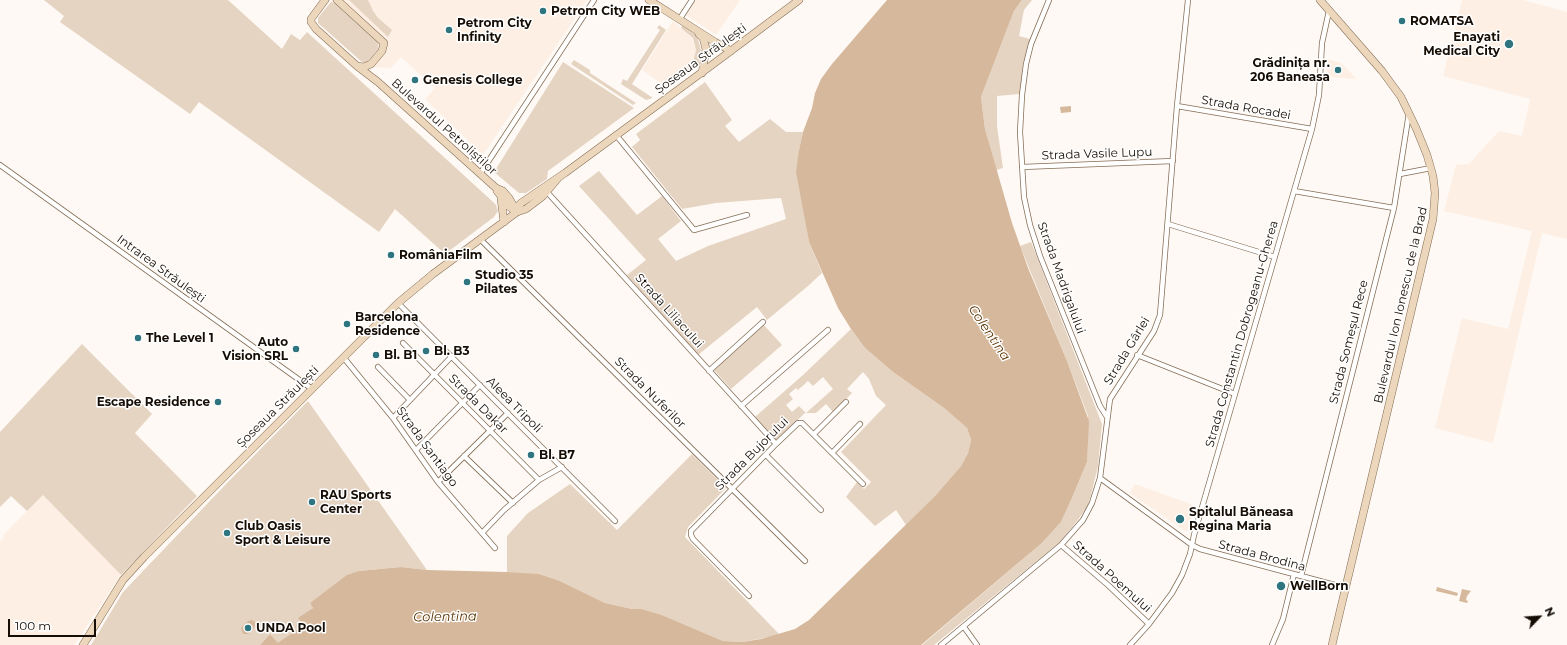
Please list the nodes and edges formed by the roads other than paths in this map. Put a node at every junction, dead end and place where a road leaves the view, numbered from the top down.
1 (324, 0) edge
2 (337, 0) edge
3 (594, 0) edge
4 (649, 0) edge
5 (655, 0) edge
6 (692, 0) edge
7 (799, 0) edge
8 (1049, 0) edge
9 (1188, 0) edge
10 (1320, 0) edge
11 (1329, 11) junction
12 (681, 17) junction
13 (697, 31) junction
14 (719, 43) junction
15 (731, 51) junction
16 (376, 60) junction
17 (358, 66) junction
18 (702, 73) junction
19 (378, 82) junction
20 (1177, 106) junction
21 (1409, 112) junction
22 (1312, 129) junction
23 (616, 135) junction
24 (1173, 161) junction
25 (0, 165) edge
26 (1022, 167) junction
27 (1431, 168) junction
28 (480, 174) junction
29 (1400, 174) junction
30 (558, 177) junction
31 (547, 192) junction
32 (1294, 192) junction
33 (502, 194) junction
34 (524, 200) junction
35 (1394, 208) junction
36 (517, 212) junction
37 (747, 215) dead end
38 (504, 222) junction
39 (1168, 224) junction
40 (481, 240) junction
41 (1275, 257) junction
42 (398, 303) junction
43 (763, 322) dead end
44 (828, 330) dead end
45 (403, 343) dead end
46 (1137, 355) junction
47 (452, 356) junction
48 (344, 358) junction
49 (378, 367) dead end
50 (709, 371) junction
51 (434, 375) junction
52 (480, 385) junction
53 (312, 389) junction
54 (1235, 394) junction
55 (410, 400) junction
56 (846, 402) dead end
57 (462, 403) junction
58 (741, 406) junction
59 (508, 413) junction
60 (1107, 417) junction
61 (393, 418) junction
62 (860, 424) dead end
63 (490, 431) junction
64 (814, 434) junction
65 (776, 444) junction
66 (416, 450) junction
67 (832, 453) junction
68 (766, 455) junction
69 (464, 456) junction
70 (562, 467) junction
71 (1100, 478) junction
72 (539, 480) junction
73 (438, 482) junction
74 (863, 484) dead end
75 (732, 488) junction
76 (513, 503) junction
77 (821, 510) dead end
78 (615, 520) dead end
79 (482, 533) junction
80 (1061, 545) junction
81 (1192, 545) junction
82 (495, 548) dead end
83 (805, 561) dead end
84 (1294, 574) junction
85 (1301, 576) junction
86 (1346, 588) junction
87 (749, 596) dead end
88 (1149, 624) junction
89 (964, 627) junction
90 (83, 645) edge
91 (942, 645) edge
92 (977, 645) edge
93 (1130, 645) edge
94 (1272, 645) edge
95 (1332, 645) edge

1 - 17 street, Bulevardul Petroliștilor
2 - 16 street, Bulevardul Petroliștilor
3 - 28 street
4 - 13 street
5 - 12 street
6 - 12 street
7 - 15 street, Șoseaua Străulești
8 - 26 street, Strada Madrigalului
9 - 20 street, Strada Gârlei
10 - 11 street, Bulevardul Ion Ionescu de la Brad
11 - 21 street, Bulevardul Ion Ionescu de la Brad
11 - 22 street, Strada Constantin Dobrogeanu-Gherea
12 - 14 street
13 - 14 street
13 - 18 street
14 - 15 street
15 - 18 street, Șoseaua Străulești
16 - 17 street
16 - 19 street, Bulevardul Petroliștilor
17 - 19 street, Bulevardul Petroliștilor
18 - 23 street, Șoseaua Străulești
19 - 28 street, Bulevardul Petroliștilor
20 - 22 street, Strada Rocadei
20 - 24 street, Strada Gârlei
21 - 27 street, Bulevardul Ion Ionescu de la Brad
21 - 29 street, Strada Someșul Rece
22 - 32 street, Strada Constantin Dobrogeanu-Gherea
23 - 30 street, Șoseaua Străulești
23 - 37 street
24 - 26 street, Strada Vasile Lupu
24 - 39 street, Strada Gârlei
25 - 53 street, Intrarea Străulești
26 - 60 street, Strada Madrigalului
27 - 29 street
27 - 86 street, Bulevardul Ion Ionescu de la Brad
28 - 33 street, Bulevardul Petroliștilor
29 - 35 street, Strada Someșul Rece
30 - 31 street, Șoseaua Străulești
30 - 34 street, Șoseaua Străulești
31 - 36 street, Șoseaua Străulești
31 - 50 street, Strada Liliacului
32 - 35 street
32 - 41 street, Strada Constantin Dobrogeanu-Gherea
33 - 34 street, Bulevardul Petroliștilor
33 - 36 street
33 - 38 street
34 - 36 street, Șoseaua Străulești
35 - 85 street, Strada Someșul Rece
36 - 38 street, Șoseaua Străulești
38 - 40 street, Șoseaua Străulești
39 - 41 street
39 - 46 street, Strada Gârlei
40 - 42 street, Șoseaua Străulești
40 - 75 street, Strada Nuferilor
41 - 54 street, Strada Constantin Dobrogeanu-Gherea
42 - 47 street, Aleea Tripoli
42 - 48 street, Șoseaua Străulești
43 - 50 street
44 - 58 street
45 - 51 street, Strada Dakar
46 - 54 street
46 - 60 street, Strada Gârlei
47 - 51 street
47 - 52 street, Aleea Tripoli
48 - 53 street, Șoseaua Străulești
48 - 61 street, Strada Santiago
49 - 55 street
50 - 58 street, Strada Liliacului
51 - 55 street
51 - 57 street, Strada Dakar
52 - 57 street
52 - 59 street, Aleea Tripoli
53 - 90 street, Șoseaua Străulești
54 - 81 street, Strada Constantin Dobrogeanu-Gherea
55 - 61 street
56 - 64 street
57 - 63 street, Strada Dakar
57 - 66 street
58 - 65 street, Strada Liliacului
59 - 63 street
59 - 70 street, Aleea Tripoli
60 - 71 street, Strada Gârlei
61 - 66 street, Strada Santiago
62 - 67 street
63 - 69 street
63 - 72 street, Strada Dakar
64 - 65 street, Strada Bujorului
64 - 67 street, Strada Bujorului
65 - 68 street, Strada Bujorului
66 - 73 street, Strada Santiago
67 - 74 street, Strada Bujorului
68 - 75 street, Strada Bujorului
68 - 77 street
69 - 73 street
69 - 76 street
70 - 72 street
70 - 78 street, Aleea Tripoli
71 - 80 street, Strada Gârlei
71 - 81 street, Strada Brodina
72 - 76 street
73 - 79 street, Strada Santiago
75 - 83 street, Strada Nuferilor
75 - 87 street, Strada Bujorului
76 - 79 street
79 - 82 street, Strada Santiago
80 - 88 street, Strada Poemului
80 - 89 street, Strada Gârlei
81 - 84 street, Strada Brodina
81 - 88 street, Strada Constantin Dobrogeanu-Gherea
84 - 85 street, Strada Brodina
84 - 94 street
85 - 86 street, Strada Brodina
86 - 95 street, Bulevardul Ion Ionescu de la Brad
88 - 93 street, Strada Constantin Dobrogeanu-Gherea
89 - 91 street, Strada Gârlei
89 - 92 street

